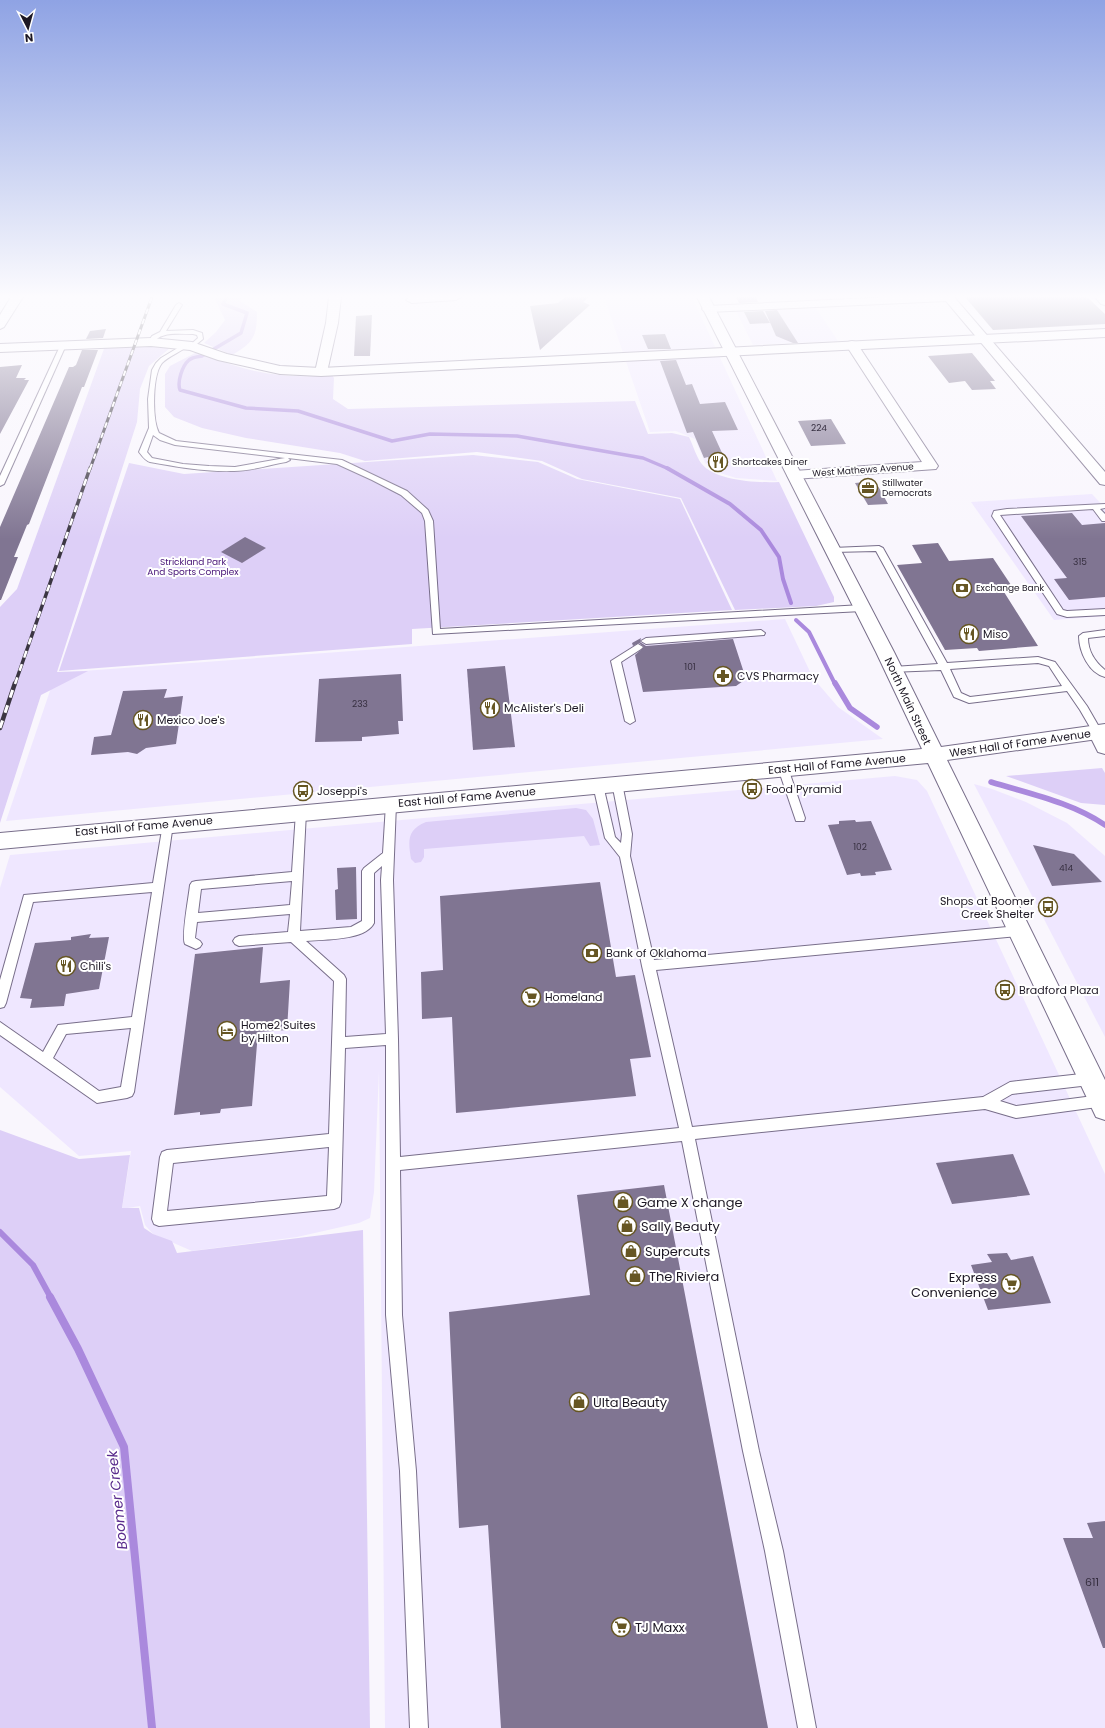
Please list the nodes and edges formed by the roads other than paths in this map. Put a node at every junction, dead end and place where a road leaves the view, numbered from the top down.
1 (48, 378) edge
2 (154, 378) edge
3 (745, 378) edge
4 (873, 378) edge
5 (1017, 378) edge
6 (153, 428) junction
7 (297, 458) junction
8 (0, 462) edge
9 (7, 467) junction
10 (794, 474) junction
11 (1105, 481) edge
12 (0, 484) edge
13 (1105, 506) edge
14 (1095, 507) junction
15 (1105, 519) edge
16 (833, 550) junction
17 (862, 608) junction
18 (1105, 612) edge
19 (761, 633) dead end
20 (1105, 633) edge
21 (646, 641) dead end
22 (638, 647) dead end
23 (944, 667) junction
24 (893, 670) junction
25 (1105, 674) edge
26 (1069, 688) junction
27 (630, 721) dead end
28 (1102, 737) edge
29 (934, 755) junction
30 (783, 768) junction
31 (608, 784) junction
32 (391, 804) junction
33 (301, 812) junction
34 (800, 818) dead end
35 (168, 824) junction
36 (0, 840) edge
37 (389, 855) junction
38 (625, 856) junction
39 (297, 876) junction
40 (158, 887) junction
41 (295, 909) junction
42 (191, 918) junction
43 (1019, 931) junction
44 (294, 938) junction
45 (239, 941) dead end
46 (196, 944) dead end
47 (648, 966) junction
48 (0, 1003) edge
49 (138, 1022) junction
50 (0, 1028) edge
51 (392, 1038) junction
52 (339, 1043) junction
53 (46, 1060) junction
54 (1090, 1079) junction
55 (985, 1103) junction
56 (1103, 1105) edge
57 (687, 1134) junction
58 (336, 1140) junction
59 (393, 1164) junction
60 (419, 1728) edge
61 (806, 1728) edge

1 - 9 lane
2 - 6 lane
3 - 10 main road, North Main Street
4 - 10 street, West Mathews Avenue
5 - 11 street
6 - 7 lane
6 - 7 lane
7 - 17 lane
8 - 9 lane
9 - 12 lane
10 - 16 main road, North Main Street
13 - 14 lane
14 - 15 lane
14 - 18 lane
16 - 17 main road, North Main Street
16 - 23 lane
17 - 24 main road, North Main Street
19 - 21 lane
20 - 25 lane
22 - 27 lane
23 - 24 lane
23 - 26 lane
23 - 26 lane
24 - 29 main road, North Main Street
26 - 28 lane
28 - 29 main road, West Hall of Fame Avenue
29 - 30 main road, East Hall of Fame Avenue
29 - 43 main road, North Main Street
30 - 31 main road, East Hall of Fame Avenue
30 - 34 lane
31 - 32 main road, East Hall of Fame Avenue
31 - 38 lane
31 - 38 lane
32 - 33 main road, East Hall of Fame Avenue
32 - 37 lane
33 - 35 main road, East Hall of Fame Avenue
33 - 39 lane
35 - 36 main road, East Hall of Fame Avenue
35 - 40 lane
37 - 44 lane
37 - 51 lane
38 - 47 lane
39 - 41 lane
39 - 42 lane
40 - 48 lane
40 - 49 lane
41 - 42 lane
41 - 44 lane
42 - 46 lane
43 - 47 lane
43 - 54 main road, North Main Street
44 - 45 lane
44 - 52 lane
47 - 57 lane
49 - 53 lane
49 - 53 lane
50 - 53 lane
51 - 52 lane
51 - 59 lane
52 - 58 lane
54 - 55 lane
54 - 56 main road, North Main Street
55 - 56 lane
55 - 57 lane
57 - 59 lane
57 - 61 lane
58 - 58 lane
59 - 60 lane

